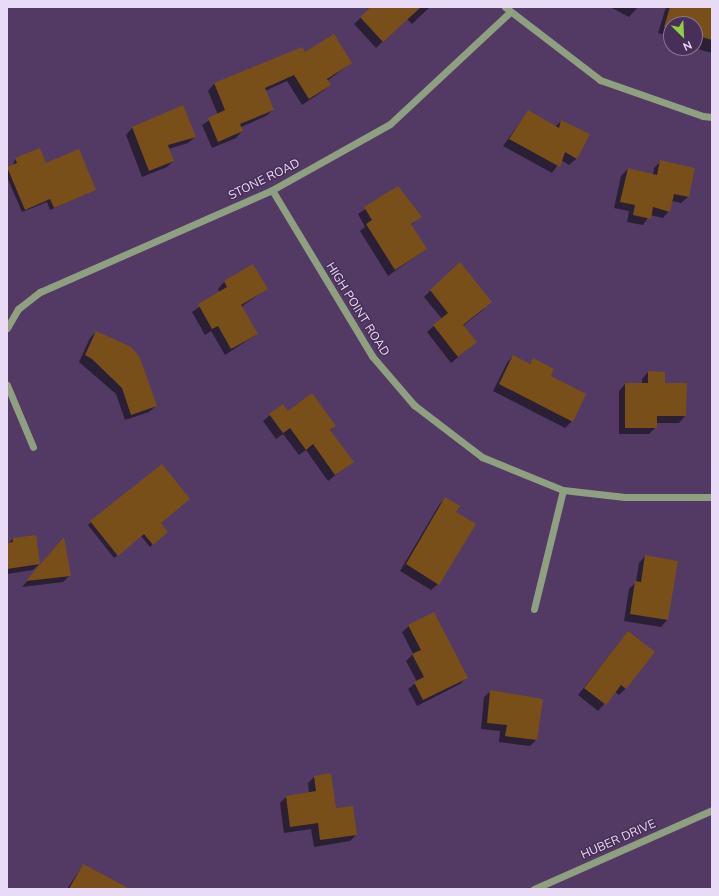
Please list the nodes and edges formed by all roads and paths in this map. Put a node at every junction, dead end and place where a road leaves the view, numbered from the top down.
1 (508, 10) edge
2 (712, 117) edge
3 (272, 190) junction
4 (7, 328) edge
5 (7, 385) edge
6 (33, 447) dead end
7 (563, 490) junction
8 (712, 497) edge
9 (534, 609) dead end
10 (712, 810) edge
11 (534, 889) edge

1 - 2 street
1 - 3 street, STONE ROAD
3 - 4 street, STONE ROAD
3 - 7 street, HIGH POINT ROAD
5 - 6 street
7 - 8 street, HIGH POINT ROAD
7 - 9 street
10 - 11 street, HUBER DRIVE

